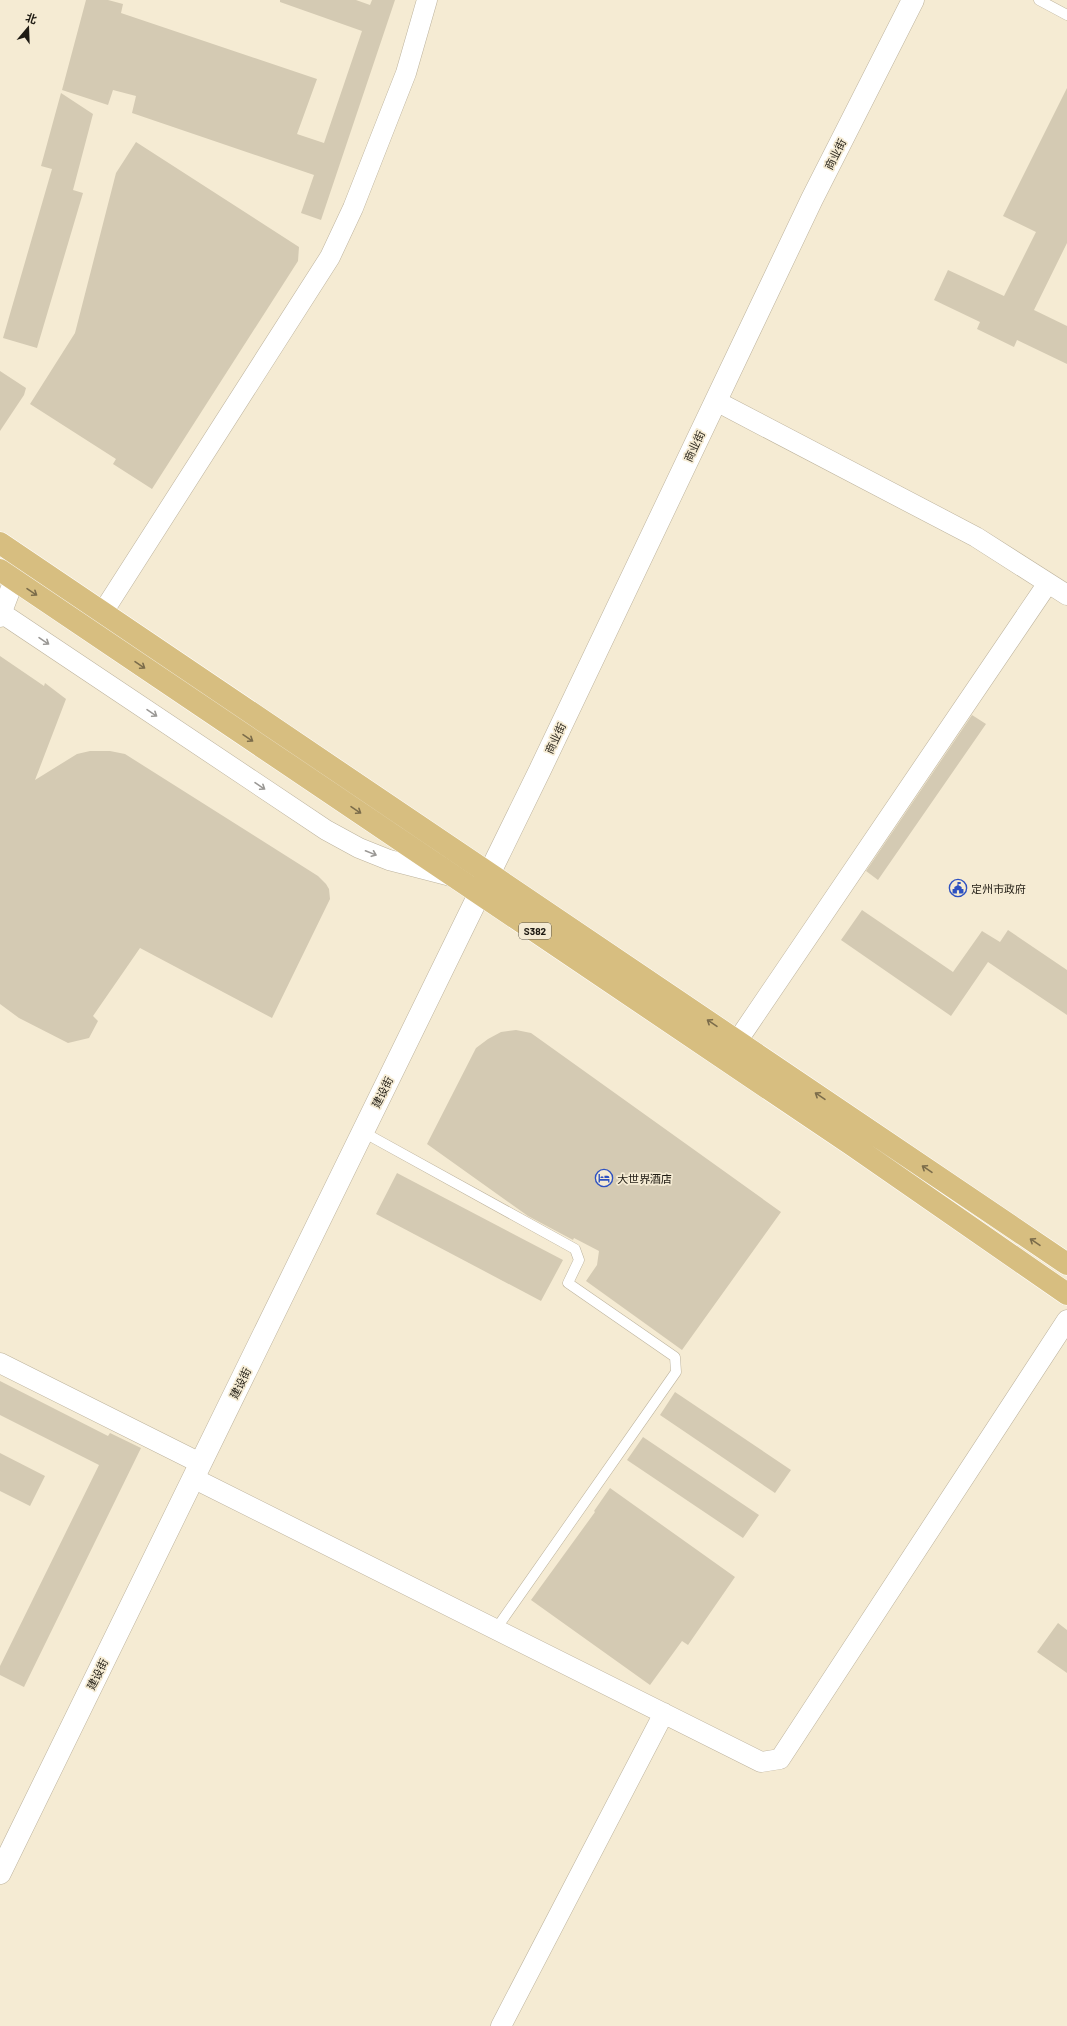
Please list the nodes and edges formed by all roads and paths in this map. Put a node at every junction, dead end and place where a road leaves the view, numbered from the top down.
1 (427, 0) edge
2 (913, 0) edge
3 (1039, 0) edge
4 (1067, 15) edge
5 (716, 401) junction
6 (0, 543) edge
7 (7, 575) edge
8 (1048, 583) junction
9 (1067, 595) edge
10 (103, 612) junction
11 (0, 614) edge
12 (489, 873) junction
13 (456, 878) junction
14 (479, 894) junction
15 (738, 1040) junction
16 (363, 1132) junction
17 (1067, 1264) edge
18 (1067, 1294) edge
19 (1067, 1320) edge
20 (0, 1363) edge
21 (197, 1471) junction
22 (496, 1629) junction
23 (664, 1713) junction
24 (0, 1873) edge
25 (501, 2026) edge

1 - 10 street
2 - 5 street, 商业街
3 - 4 lane
5 - 8 street
5 - 12 street, 商业街
6 - 10 main road, S382
7 - 11 street
7 -> 13 main road, S382
8 - 9 street
8 - 15 street
10 - 12 main road, S382
11 -> 13 street
12 - 14 street, 商业街
15 -> 12 main road, S382
13 - 14 main road, S382
14 - 16 street, 建设街
14 - 18 main road, S382
17 -> 15 main road, S382
16 - 21 street, 建设街
16 - 22 lane
19 - 23 street
20 - 21 street
21 - 22 street
21 - 24 street, 建设街
22 - 23 street
23 - 25 street

